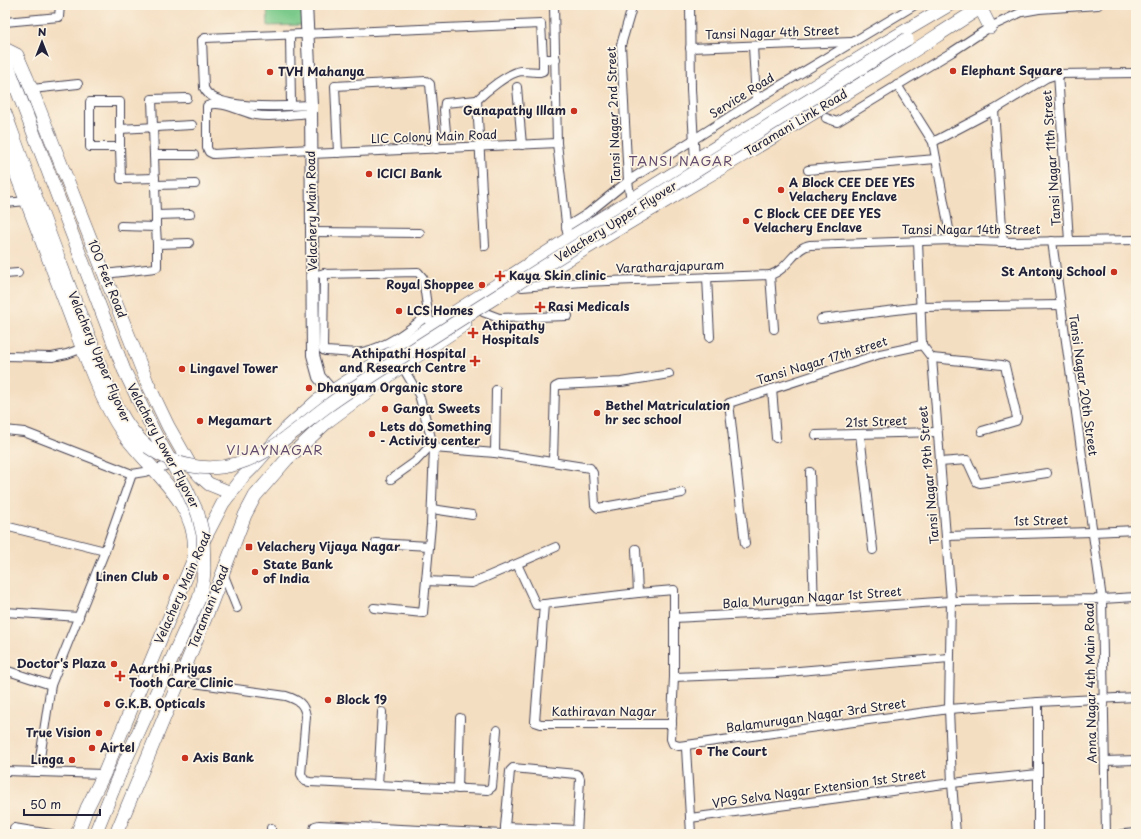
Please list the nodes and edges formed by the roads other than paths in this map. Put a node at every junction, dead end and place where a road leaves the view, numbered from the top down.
1 (60, 5) edge
2 (306, 5) edge
3 (554, 5) edge
4 (631, 5) edge
5 (690, 5) edge
6 (915, 5) edge
7 (949, 5) edge
8 (1098, 5) edge
9 (981, 6) edge
10 (5, 22) edge
11 (990, 27) junction
12 (896, 30) junction
13 (943, 31) junction
14 (307, 34) junction
15 (290, 35) junction
16 (854, 42) junction
17 (753, 46) junction
18 (690, 48) junction
19 (5, 49) edge
20 (5, 57) edge
21 (543, 59) junction
22 (556, 59) junction
23 (1136, 73) edge
24 (1058, 74) junction
25 (78, 84) dead end
26 (897, 85) junction
27 (517, 87) dead end
28 (32, 89) junction
29 (187, 98) dead end
30 (477, 100) junction
31 (756, 100) junction
32 (291, 106) junction
33 (311, 109) junction
34 (994, 110) junction
35 (5, 113) edge
36 (826, 118) dead end
37 (192, 125) dead end
38 (153, 127) junction
39 (120, 129) junction
40 (446, 132) dead end
41 (694, 140) junction
42 (933, 142) junction
43 (557, 143) junction
44 (5, 145) edge
45 (522, 145) junction
46 (120, 147) junction
47 (479, 147) junction
48 (436, 149) junction
49 (311, 152) junction
50 (338, 153) junction
51 (154, 155) junction
52 (194, 155) dead end
53 (936, 159) junction
54 (694, 162) junction
55 (808, 170) dead end
56 (628, 181) junction
57 (155, 182) junction
58 (195, 184) dead end
59 (27, 201) junction
60 (631, 201) junction
61 (5, 203) edge
62 (190, 214) dead end
63 (156, 215) junction
64 (121, 226) dead end
65 (156, 226) junction
66 (312, 232) junction
67 (420, 233) dead end
68 (567, 233) junction
69 (951, 240) junction
70 (1136, 240) edge
71 (1052, 241) junction
72 (1070, 241) junction
73 (918, 242) junction
74 (1003, 242) junction
75 (157, 244) junction
76 (189, 244) dead end
77 (485, 246) dead end
78 (18, 273) dead end
79 (5, 274) edge
80 (105, 274) junction
81 (319, 274) junction
82 (770, 275) junction
83 (707, 277) junction
84 (522, 287) junction
85 (1060, 305) junction
86 (921, 307) junction
87 (483, 312) junction
88 (428, 315) junction
89 (568, 316) dead end
90 (821, 319) dead end
91 (430, 328) junction
92 (774, 329) dead end
93 (710, 337) dead end
94 (922, 344) junction
95 (83, 348) junction
96 (5, 356) edge
97 (932, 358) junction
98 (402, 366) junction
99 (670, 374) dead end
100 (772, 389) junction
101 (496, 390) dead end
102 (332, 392) junction
103 (344, 407) junction
104 (5, 430) edge
105 (982, 431) dead end
106 (937, 432) junction
107 (860, 434) junction
108 (816, 435) dead end
109 (776, 438) dead end
110 (433, 445) junction
111 (495, 453) junction
112 (185, 456) junction
113 (553, 461) junction
114 (940, 462) junction
115 (155, 470) junction
116 (810, 472) dead end
117 (1047, 473) dead end
118 (132, 474) junction
119 (391, 479) dead end
120 (231, 493) junction
121 (682, 494) dead end
122 (432, 509) junction
123 (472, 515) dead end
124 (5, 526) edge
125 (1136, 530) edge
126 (1092, 532) junction
127 (946, 536) junction
128 (376, 543) dead end
129 (745, 544) dead end
130 (429, 546) junction
131 (556, 547) dead end
132 (636, 549) dead end
133 (873, 550) dead end
134 (105, 551) junction
135 (193, 561) junction
136 (517, 564) junction
137 (222, 572) junction
138 (426, 581) junction
139 (638, 593) junction
140 (1136, 597) edge
141 (1102, 599) junction
142 (951, 601) junction
143 (544, 604) junction
144 (237, 608) dead end
145 (374, 608) dead end
146 (814, 610) junction
147 (5, 612) edge
148 (79, 617) junction
149 (674, 618) junction
150 (164, 628) junction
151 (197, 637) junction
152 (949, 658) junction
153 (5, 670) edge
154 (674, 677) junction
155 (179, 681) junction
156 (51, 685) junction
157 (1136, 697) edge
158 (1105, 699) junction
159 (1038, 702) junction
160 (949, 709) junction
161 (382, 712) dead end
162 (460, 718) dead end
163 (672, 724) junction
164 (497, 730) dead end
165 (687, 746) junction
166 (1136, 760) edge
167 (1105, 762) junction
168 (5, 771) edge
169 (38, 771) junction
170 (104, 774) junction
171 (1038, 774) junction
172 (952, 783) junction
173 (378, 785) junction
174 (458, 788) junction
175 (690, 818) junction
176 (14, 828) dead end
177 (504, 832) edge
178 (577, 832) edge
179 (1136, 833) edge
180 (48, 834) edge
181 (77, 834) edge
182 (95, 834) edge
183 (116, 834) edge
184 (313, 834) edge
185 (691, 834) edge
186 (956, 834) edge
187 (1038, 834) edge
188 (1106, 834) edge
189 (1123, 834) edge

1 - 10 street
2 - 14 main road, Velachery Main Road
3 - 22 street
4 - 56 street, Tansi Nagar 2nd Street
5 - 18 street
6 - 12 street, Service Road
7 - 12 main road, Taramani Link Road
8 - 11 street
9 - 11 main road
9 - 13 main road, Taramani Link Road
11 - 26 street
12 - 13 main road, Velachery Upper Flyover
12 - 16 street, Service Road
12 - 35 main road, Velachery Upper Flyover, bridge
12 - 54 main road, Taramani Link Road
13 - 84 main road, Taramani Link Road
14 - 15 street
14 - 21 street
14 - 33 main road, Velachery Main Road
15 - 32 street
15 - 32 street
16 - 17 street, Tansi Nagar 4th Street
16 - 31 street, Service Road
17 - 18 street, Tansi Nagar 4th Street
17 - 31 street
18 - 41 street
19 - 28 main road, 100 Feet Road
20 - 182 main road, Velachery Lower Flyover, bridge
21 - 22 street
21 - 30 street
22 - 43 street
23 - 24 street
24 - 34 street
24 - 72 street, Tansi Nagar 11th Street
25 - 28 street
26 - 36 street
26 - 42 street
27 - 45 street
28 - 80 main road, 100 Feet Road
29 - 38 street
30 - 40 street
30 - 47 street
31 - 41 street, Service Road
32 - 33 street
33 - 49 main road, Velachery Main Road
33 - 49 street, LIC Colony Main Road
34 - 42 street
34 - 74 street
37 - 38 street
38 - 39 street
38 - 51 street
39 - 46 street
39 - 46 street
41 - 54 street
41 - 56 street, Service Road
42 - 53 street
43 - 45 street, LIC Colony Main Road
43 - 68 street
44 - 59 main road
45 - 47 street, LIC Colony Main Road
46 - 57 street
47 - 48 street, LIC Colony Main Road
47 - 77 street
48 - 50 street, LIC Colony Main Road
48 - 50 street
49 - 50 street, LIC Colony Main Road
49 - 66 main road, Velachery Main Road
51 - 52 street
51 - 57 street
53 - 55 street
53 - 69 street
54 - 60 main road, Taramani Link Road
56 - 60 street, Tansi Nagar 2nd Street
56 - 68 street, Service Road
57 - 58 street
57 - 63 street
59 - 61 street
59 - 95 main road
60 - 68 main road, Taramani Link Road
62 - 63 street
63 - 65 street
64 - 65 street
65 - 75 street
66 - 67 street
66 - 81 main road, Velachery Main Road
68 - 91 main road, Taramani Link Road
69 - 73 street, Tansi Nagar 14th Street
69 - 74 street, Tansi Nagar 14th Street
70 - 72 street, Tansi Nagar 14th Street
71 - 72 street, Tansi Nagar 14th Street
71 - 74 street, Tansi Nagar 14th Street
71 - 85 street, Tansi Nagar 20th Street
73 - 82 street, Tansi Nagar 14th Street
73 - 86 street
75 - 76 street
75 - 80 street
78 - 79 street
80 - 112 main road, 100 Feet Road
81 - 88 street
81 - 88 street
81 - 102 main road, Velachery Main Road
82 - 83 street, Varatharajapuram
82 - 92 street
83 - 84 street, Varatharajapuram
83 - 93 street
84 - 87 main road, Taramani Link Road
85 - 86 street
85 - 126 street, Tansi Nagar 20th Street
86 - 90 street
86 - 94 street
87 - 89 street
87 - 98 main road, Taramani Link Road
88 - 91 street
91 - 102 main road, Taramani Link Road
94 - 97 street
94 - 100 street, Tansi Nagar 17th street
95 - 96 street
95 - 115 main road
97 - 105 street
97 - 106 street, Tansi Nagar 19th Street
98 - 103 main road, Taramani Link Road
98 - 110 street
99 - 113 street
100 - 109 street
100 - 129 street, Tansi Nagar 17th street
101 - 111 street
102 - 103 main road, Velachery Main Road
102 - 120 main road, Velachery Main Road
103 - 137 main road, Taramani Road
104 - 118 street
106 - 107 street, 21st Street
106 - 114 street, Tansi Nagar 19th Street
107 - 108 street, 21st Street
107 - 133 street
110 - 111 street
110 - 119 street
110 - 122 street
111 - 113 street
112 - 115 street
112 - 120 main road, 100 Feet Road
113 - 121 street
114 - 117 street
114 - 127 street, Tansi Nagar 19th Street
115 - 118 street
115 - 135 main road
116 - 146 street
118 - 134 street
120 - 135 main road, Velachery Main Road
122 - 123 street
122 - 130 street
124 - 134 street
125 - 126 street, 1st Street
126 - 127 street, 1st Street
126 - 141 street, Anna Nagar 4th Main Road
127 - 142 street, Tansi Nagar 19th Street
128 - 130 street
130 - 138 street
131 - 136 street
132 - 139 street
134 - 148 street
135 - 150 main road, Velachery Main Road
136 - 138 street
136 - 143 street
137 - 144 street
137 - 151 main road, Taramani Road
138 - 145 street
139 - 143 street
139 - 149 street
140 - 141 street, Bala Murugan Nagar 1st Street
141 - 142 street, Bala Murugan Nagar 1st Street
141 - 158 street, Anna Nagar 4th Main Road
142 - 146 street, Bala Murugan Nagar 1st Street
142 - 152 street, Tansi Nagar 19th Street
143 - 163 street, Kathiravan Nagar
146 - 149 street, Bala Murugan Nagar 1st Street
147 - 148 street
148 - 156 street
149 - 154 street
150 - 151 main road
150 - 170 main road, Velachery Main Road
151 - 155 main road, Taramani Road
152 - 154 street
152 - 160 street, Tansi Nagar 19th Street
153 - 156 street
154 - 163 street
155 - 173 street
155 - 183 main road, Taramani Road
156 - 169 street
157 - 158 street, Balamurugan Nagar 3rd Street
158 - 159 street, Balamurugan Nagar 3rd Street
158 - 167 street, Anna Nagar 4th Main Road
159 - 160 street, Balamurugan Nagar 3rd Street
159 - 171 street
160 - 165 street, Balamurugan Nagar 3rd Street
160 - 172 street, Tansi Nagar 19th Street
161 - 173 street
162 - 174 street
163 - 165 street
164 - 174 street
165 - 175 street
166 - 167 street
167 - 188 street, Anna Nagar 4th Main Road
168 - 169 street
169 - 170 street
170 - 181 main road, Velachery Main Road
171 - 172 street, VPG Selva Nagar Extension 1st Street
171 - 187 street
172 - 175 street, VPG Selva Nagar Extension 1st Street
172 - 186 street, Tansi Nagar 19th Street
173 - 174 street
175 - 185 street
176 - 180 street
177 - 178 street
177 - 178 street
177 - 184 street
179 - 189 street

